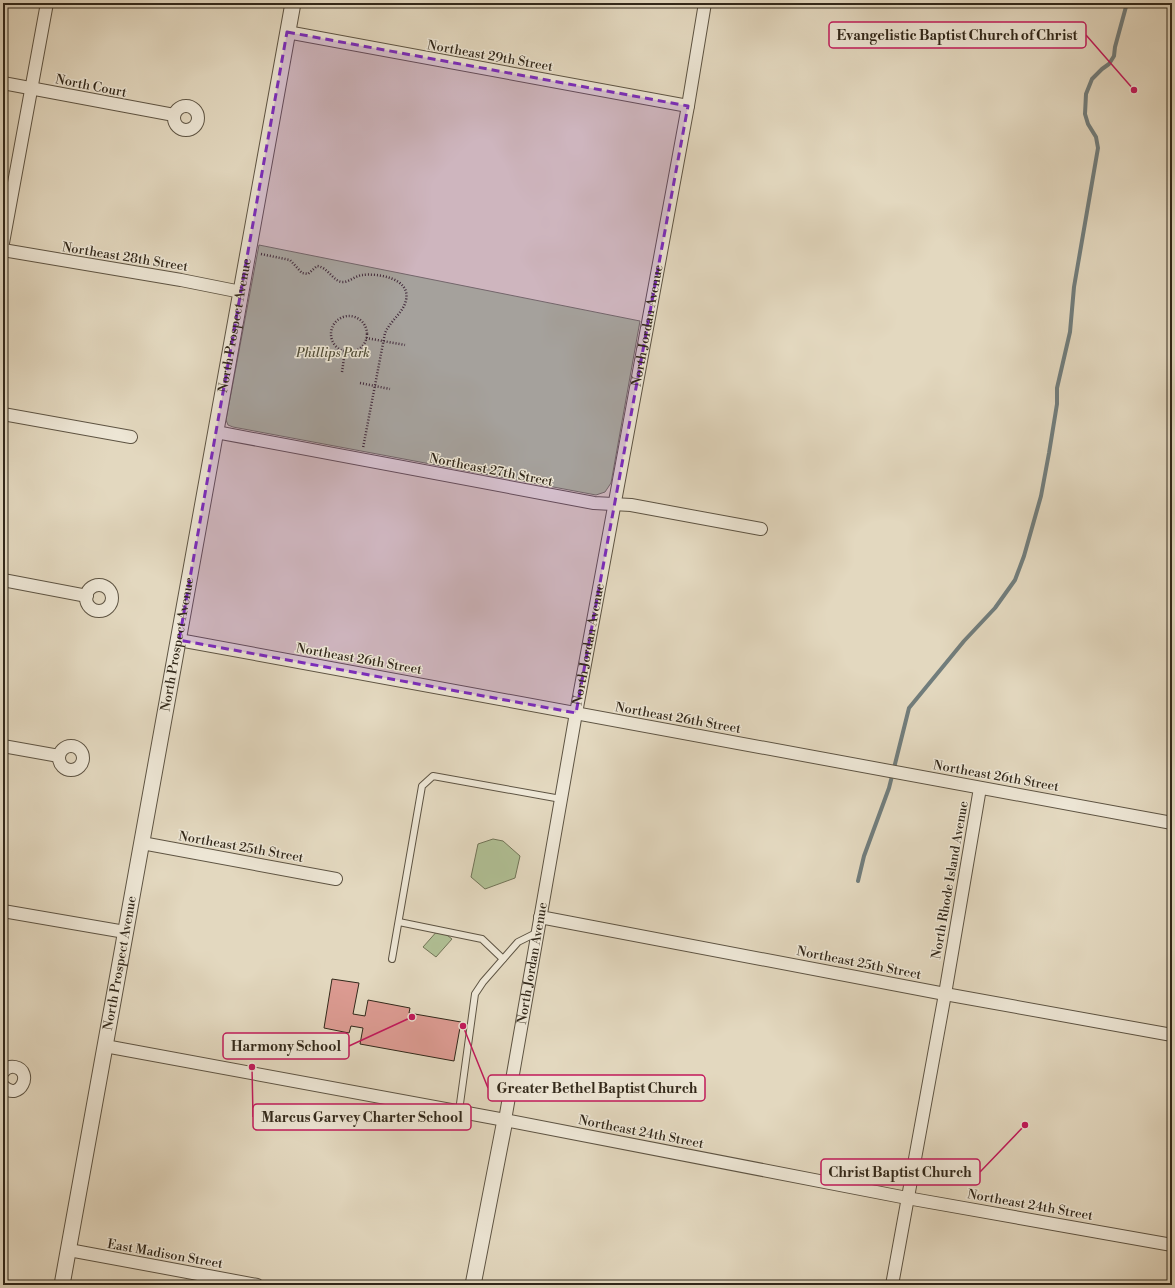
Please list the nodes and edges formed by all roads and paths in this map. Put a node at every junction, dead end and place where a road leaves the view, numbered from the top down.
1 (47, 3) edge
2 (293, 3) edge
3 (705, 3) edge
4 (288, 32) junction
5 (3, 83) edge
6 (31, 88) junction
7 (688, 106) junction
8 (174, 115) dead end
9 (3, 243) edge
10 (3, 250) edge
11 (248, 252) junction
12 (241, 292) junction
13 (366, 338) junction
14 (384, 341) junction
15 (405, 345) dead end
16 (345, 351) junction
17 (342, 372) dead end
18 (360, 383) dead end
19 (375, 386) junction
20 (390, 389) dead end
21 (3, 414) edge
22 (216, 432) junction
23 (131, 437) dead end
24 (361, 460) junction
25 (614, 504) junction
26 (761, 529) dead end
27 (3, 580) edge
28 (86, 596) dead end
29 (179, 640) junction
30 (576, 713) junction
31 (3, 746) edge
32 (59, 756) dead end
33 (980, 788) junction
34 (561, 799) junction
35 (1172, 823) edge
36 (142, 843) junction
37 (336, 879) dead end
38 (3, 911) edge
39 (540, 917) junction
40 (399, 922) junction
41 (125, 932) junction
42 (538, 932) junction
43 (503, 959) junction
44 (392, 960) dead end
45 (945, 994) junction
46 (1172, 1035) edge
47 (105, 1046) junction
48 (3, 1072) edge
49 (3, 1086) edge
50 (459, 1111) junction
51 (505, 1120) junction
52 (907, 1198) junction
53 (1172, 1245) edge
54 (68, 1250) junction
55 (62, 1285) edge
56 (257, 1285) edge
57 (473, 1285) edge
58 (892, 1285) edge

1 - 6 street
2 - 4 street, North Prospect Avenue
3 - 7 street, North Jordan Avenue
4 - 7 street, Northeast 29th Street
4 - 11 street, North Prospect Avenue
5 - 6 street, North Court
6 - 8 street, North Court
6 - 9 street
7 - 25 street, North Jordan Avenue
10 - 12 street, Northeast 28th Street
11 - 12 street, North Prospect Avenue
11 - 14 path
12 - 22 street, North Prospect Avenue
13 - 14 path
13 - 16 path
13 - 16 path
14 - 15 path
14 - 19 path
16 - 17 path
18 - 19 path
19 - 20 path
19 - 24 path
21 - 23 street
22 - 24 street, Northeast 27th Street
22 - 29 street, North Prospect Avenue
24 - 25 street, Northeast 27th Street
25 - 26 street, Northeast 27th Street
25 - 30 street, North Jordan Avenue
27 - 28 street
29 - 30 street, Northeast 26th Street
29 - 36 street, North Prospect Avenue
30 - 33 street, Northeast 26th Street
30 - 34 street, North Jordan Avenue
31 - 32 street
33 - 35 street, Northeast 26th Street
33 - 45 street, North Rhode Island Avenue
34 - 39 street, North Jordan Avenue
34 - 40 lane
36 - 37 street, Northeast 25th Street
36 - 41 street, North Prospect Avenue
38 - 41 street
39 - 42 street, North Jordan Avenue
39 - 45 street, Northeast 25th Street
40 - 43 lane
40 - 44 lane
41 - 47 street, North Prospect Avenue
42 - 43 lane
42 - 51 street, North Jordan Avenue
43 - 50 lane
45 - 46 street, Northeast 25th Street
45 - 52 street, North Rhode Island Avenue
47 - 50 street, Northeast 24th Street
47 - 54 street, North Prospect Avenue
48 - 49 street
50 - 51 street, Northeast 24th Street
51 - 52 street, Northeast 24th Street
51 - 57 street, North Jordan Avenue
52 - 53 street, Northeast 24th Street
52 - 58 street, North Rhode Island Avenue
54 - 55 street, North Prospect Avenue
54 - 56 street, East Madison Street

